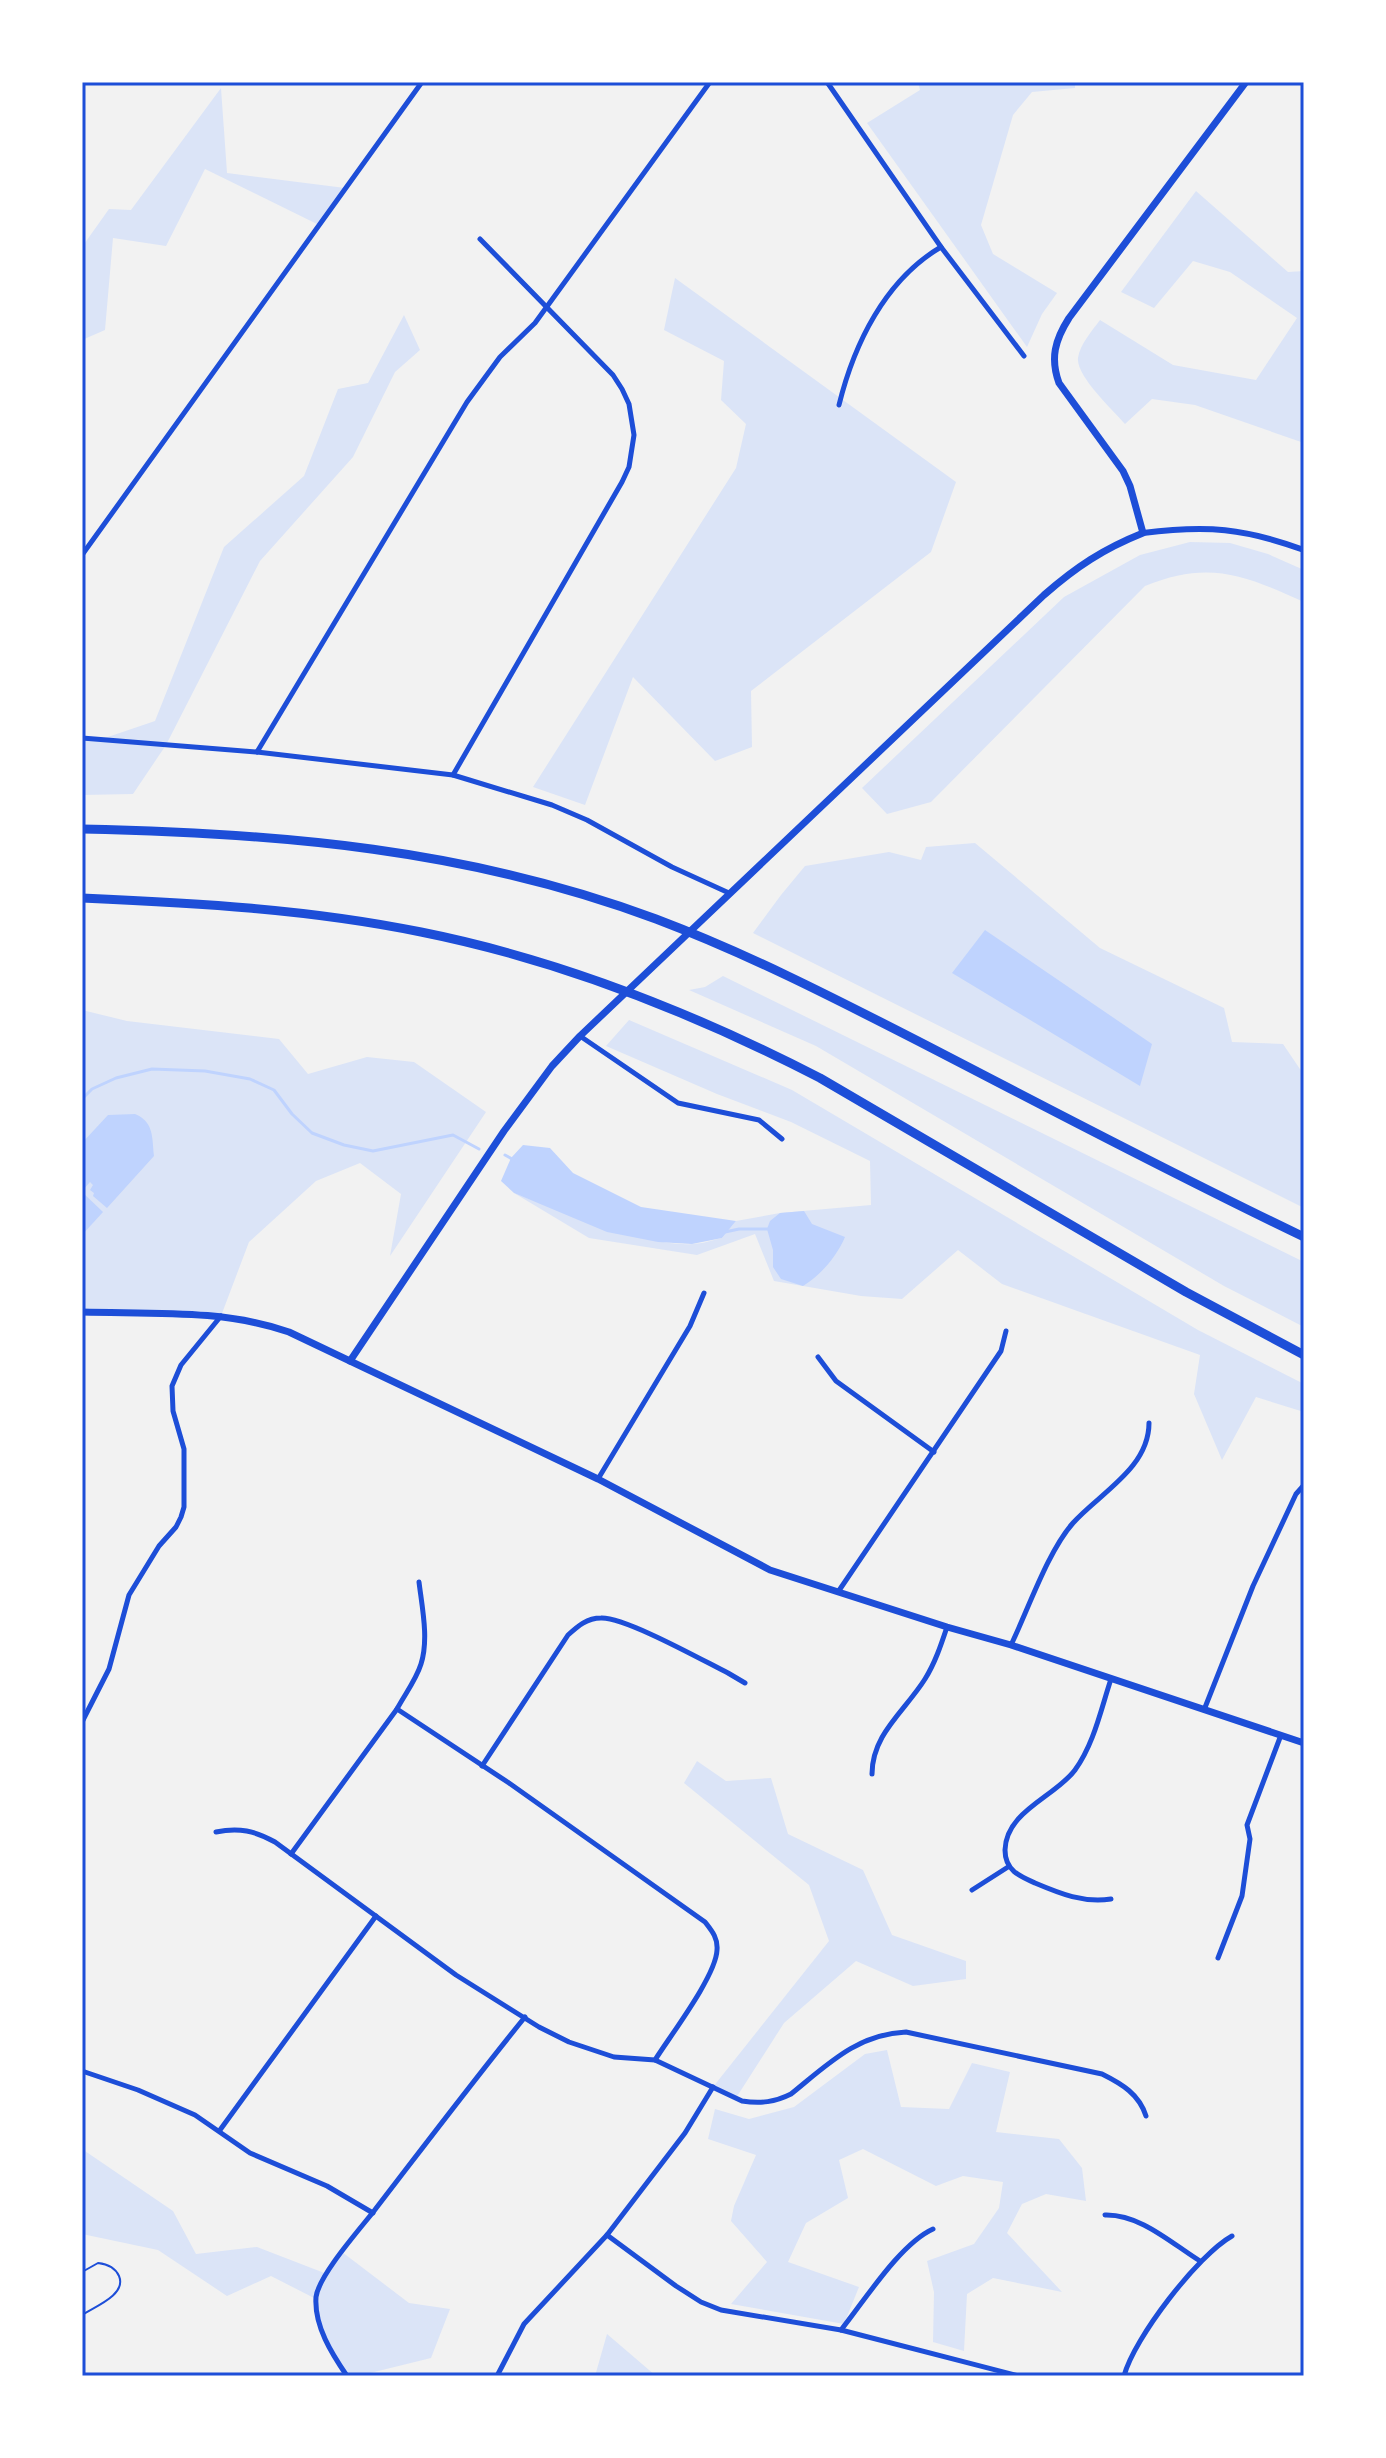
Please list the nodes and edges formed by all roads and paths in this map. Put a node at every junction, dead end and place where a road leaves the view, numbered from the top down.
1 (422, 82) edge
2 (710, 82) edge
3 (827, 82) edge
4 (1246, 82) edge
5 (480, 239) dead end
6 (941, 247) junction
7 (546, 306) junction
8 (1024, 356) dead end
9 (839, 405) dead end
10 (1143, 533) junction
11 (1304, 550) edge
12 (82, 555) edge
13 (82, 738) edge
14 (257, 752) junction
15 (453, 775) junction
16 (82, 829) edge
17 (729, 893) junction
18 (82, 899) edge
19 (580, 1036) junction
20 (782, 1139) dead end
21 (1304, 1237) edge
22 (704, 1293) dead end
23 (82, 1312) edge
24 (221, 1316) junction
25 (1006, 1331) dead end
26 (1304, 1355) edge
27 (818, 1357) dead end
28 (350, 1361) junction
29 (1149, 1423) dead end
30 (934, 1452) junction
31 (598, 1479) junction
32 (1304, 1485) edge
33 (419, 1582) dead end
34 (838, 1592) junction
35 (947, 1627) junction
36 (1011, 1645) junction
37 (1111, 1679) junction
38 (745, 1683) dead end
39 (397, 1709) junction
40 (1204, 1710) junction
41 (82, 1722) edge
42 (1281, 1735) junction
43 (1304, 1743) edge
44 (482, 1766) junction
45 (872, 1774) dead end
46 (216, 1832) dead end
47 (291, 1854) junction
48 (1008, 1867) junction
49 (972, 1890) dead end
50 (1111, 1899) dead end
51 (376, 1916) junction
52 (1218, 1958) dead end
53 (525, 2017) junction
54 (655, 2060) junction
55 (82, 2071) edge
56 (713, 2087) junction
57 (1146, 2116) dead end
58 (220, 2130) junction
59 (373, 2213) junction
60 (1105, 2215) dead end
61 (933, 2229) dead end
62 (607, 2235) junction
63 (1232, 2236) dead end
64 (1200, 2261) junction
65 (82, 2272) edge
66 (82, 2315) edge
67 (841, 2330) junction
68 (993, 2374) edge
69 (347, 2376) edge
70 (497, 2376) edge
71 (1019, 2376) edge
72 (1124, 2376) edge

1 - 12 street
2 - 7 street
3 - 6 street
4 - 10 main road
5 - 7 street
6 - 8 street
6 - 9 street
7 - 14 street
7 - 15 street
10 - 11 street
10 - 17 main road
13 - 14 street
14 - 15 street
15 - 17 street
16 - 21 highway
17 - 19 main road
18 - 26 highway
19 - 20 street
19 - 28 main road
22 - 31 street
23 - 24 main road
24 - 28 main road
24 - 41 street
25 - 30 street
27 - 30 street
28 - 31 main road
29 - 36 street
30 - 34 street
31 - 34 main road
32 - 40 street
33 - 39 street
34 - 35 main road
35 - 36 main road
35 - 45 street
36 - 37 main road
37 - 40 main road
37 - 48 street
38 - 44 street
39 - 44 street
39 - 47 street
40 - 42 main road
42 - 43 main road
42 - 52 street
44 - 54 street
46 - 47 street
47 - 51 street
48 - 49 street
48 - 50 street
51 - 53 street
51 - 58 street
53 - 54 street
53 - 59 street
54 - 56 street
55 - 58 street
56 - 57 street
56 - 62 street
58 - 59 street
59 - 69 street
60 - 64 street
61 - 67 street
62 - 67 street
62 - 70 street
63 - 64 street
64 - 72 street
65 - 66 lane
67 - 68 street
68 - 71 street

